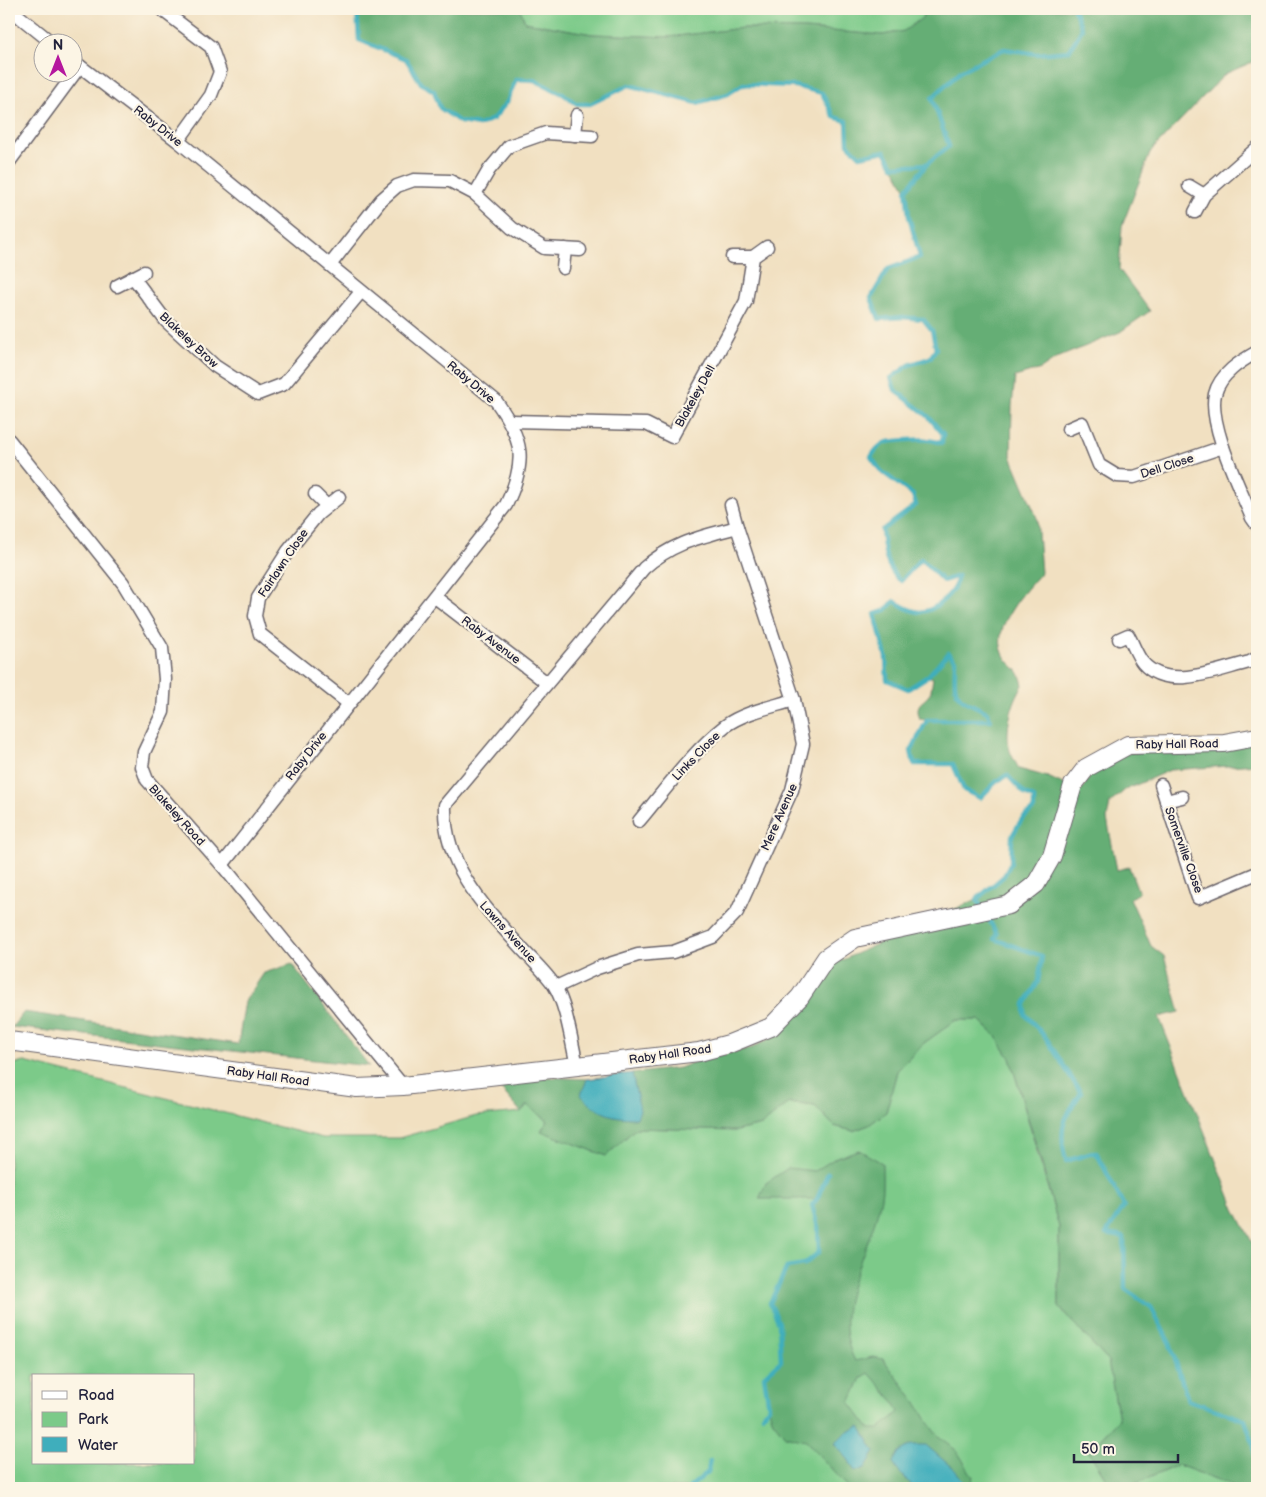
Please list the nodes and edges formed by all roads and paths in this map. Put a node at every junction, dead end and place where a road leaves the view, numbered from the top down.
1 (10, 9) edge
2 (161, 9) edge
3 (39, 32) edge
4 (82, 68) edge
5 (63, 82) edge
6 (577, 115) dead end
7 (575, 135) junction
8 (592, 136) dead end
9 (178, 141) junction
10 (1257, 148) edge
11 (9, 162) edge
12 (1190, 186) dead end
13 (475, 194) junction
14 (1204, 195) junction
15 (1195, 212) dead end
16 (767, 247) dead end
17 (565, 249) junction
18 (580, 250) dead end
19 (732, 257) dead end
20 (753, 257) junction
21 (330, 265) junction
22 (563, 268) dead end
23 (117, 286) dead end
24 (360, 293) junction
25 (1257, 352) edge
26 (510, 421) junction
27 (1068, 429) dead end
28 (9, 440) edge
29 (1223, 447) junction
30 (315, 494) dead end
31 (339, 497) dead end
32 (731, 505) dead end
33 (327, 506) junction
34 (1257, 525) edge
35 (737, 527) junction
36 (435, 597) junction
37 (1119, 639) dead end
38 (1257, 658) edge
39 (547, 683) junction
40 (794, 700) junction
41 (348, 703) junction
42 (1257, 737) edge
43 (1161, 785) dead end
44 (1182, 797) dead end
45 (1166, 801) junction
46 (639, 820) dead end
47 (222, 865) junction
48 (1257, 873) edge
49 (556, 987) junction
50 (9, 1041) edge
51 (577, 1066) junction
52 (403, 1086) junction

1 - 3 street
2 - 9 street
4 - 9 street, Raby Drive
5 - 11 street
6 - 7 street
7 - 8 street
7 - 13 street
9 - 21 street, Raby Drive
10 - 14 street
12 - 14 street
13 - 17 street
13 - 21 street
14 - 15 street
16 - 20 street
17 - 18 street
17 - 22 street
19 - 20 street
20 - 26 street, Blakeley Dell
21 - 24 street, Raby Drive
23 - 24 street, Blakeley Brow
24 - 26 street, Raby Drive
25 - 29 street
26 - 36 street, Raby Drive
27 - 29 street, Dell Close
28 - 47 street, Blakeley Road
29 - 34 street
30 - 33 street
31 - 33 street, Fairlawn Close
32 - 35 street, Mere Avenue
33 - 41 street, Fairlawn Close
35 - 39 street
35 - 40 street, Mere Avenue
36 - 39 street, Raby Avenue
36 - 41 street, Raby Drive
37 - 38 street
39 - 49 street, Lawns Avenue
40 - 46 street, Links Close
40 - 49 street, Mere Avenue
41 - 47 street, Raby Drive
42 - 51 street, Raby Hall Road
43 - 45 street, Somerville Close
44 - 45 street, Somerville Close
45 - 48 street, Somerville Close
47 - 52 street, Blakeley Road
49 - 51 street, Lawns Avenue
50 - 52 street, Raby Hall Road
51 - 52 street, Raby Hall Road

